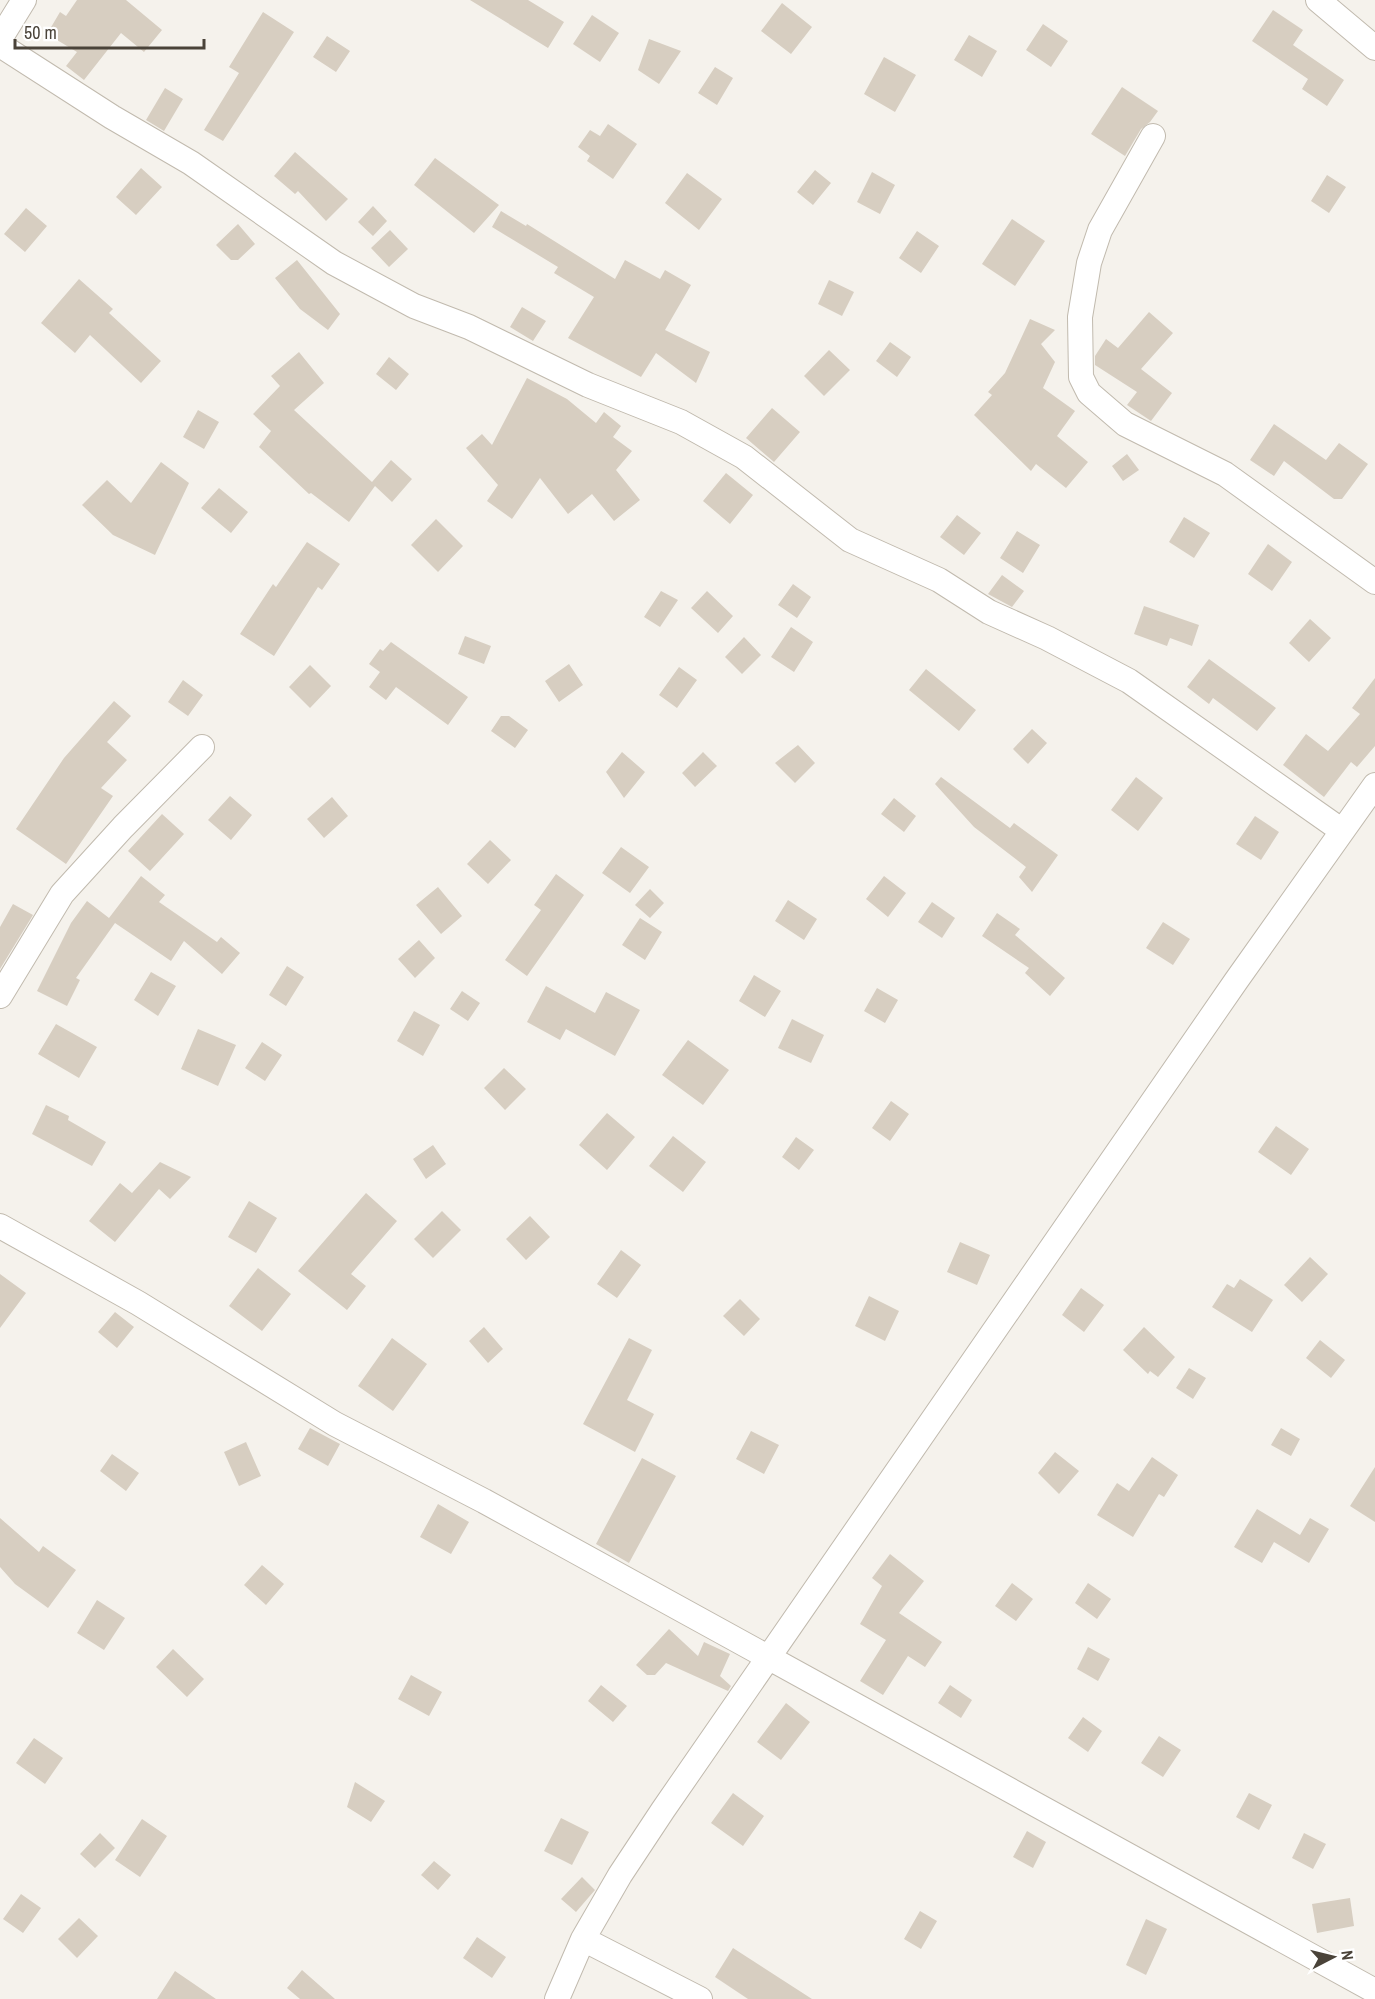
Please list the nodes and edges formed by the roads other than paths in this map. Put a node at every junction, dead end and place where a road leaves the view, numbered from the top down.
1 (24, 0) edge
2 (1318, 0) edge
3 (0, 39) edge
4 (0, 45) edge
5 (1375, 48) edge
6 (1153, 136) dead end
7 (1375, 582) edge
8 (202, 747) dead end
9 (1375, 785) edge
10 (1341, 830) junction
11 (0, 996) edge
12 (0, 1226) edge
13 (768, 1657) junction
14 (583, 1939) junction
15 (1375, 1991) edge
16 (557, 1999) edge
17 (700, 1999) edge

1 - 3 street
2 - 5 street
4 - 10 street
6 - 7 street
8 - 11 street
9 - 10 street
10 - 13 street
12 - 13 street
13 - 14 street
13 - 15 street
14 - 16 street
14 - 17 street

